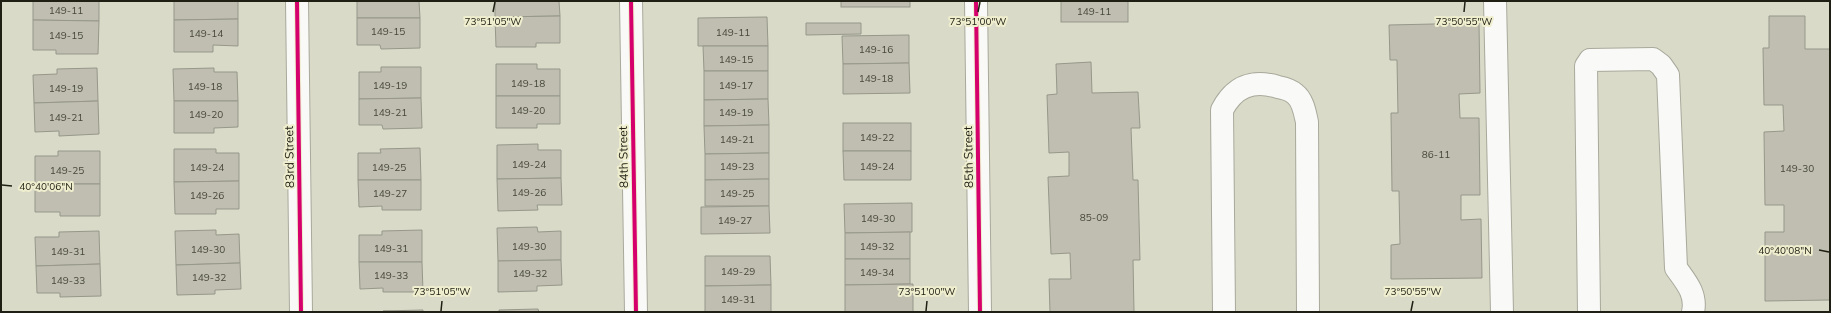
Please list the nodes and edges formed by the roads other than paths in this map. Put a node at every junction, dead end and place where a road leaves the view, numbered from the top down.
1 (297, 1) edge
2 (631, 1) edge
3 (976, 1) edge
4 (1495, 1) edge
5 (302, 312) edge
6 (636, 312) edge
7 (980, 312) edge
8 (1224, 312) edge
9 (1308, 312) edge
10 (1502, 312) edge
11 (1589, 312) edge
12 (1693, 312) edge

1 - 5 street, 83rd Street
2 - 6 street, 84th Street
3 - 7 street, 85th Street
4 - 10 street
8 - 9 street
11 - 12 street

